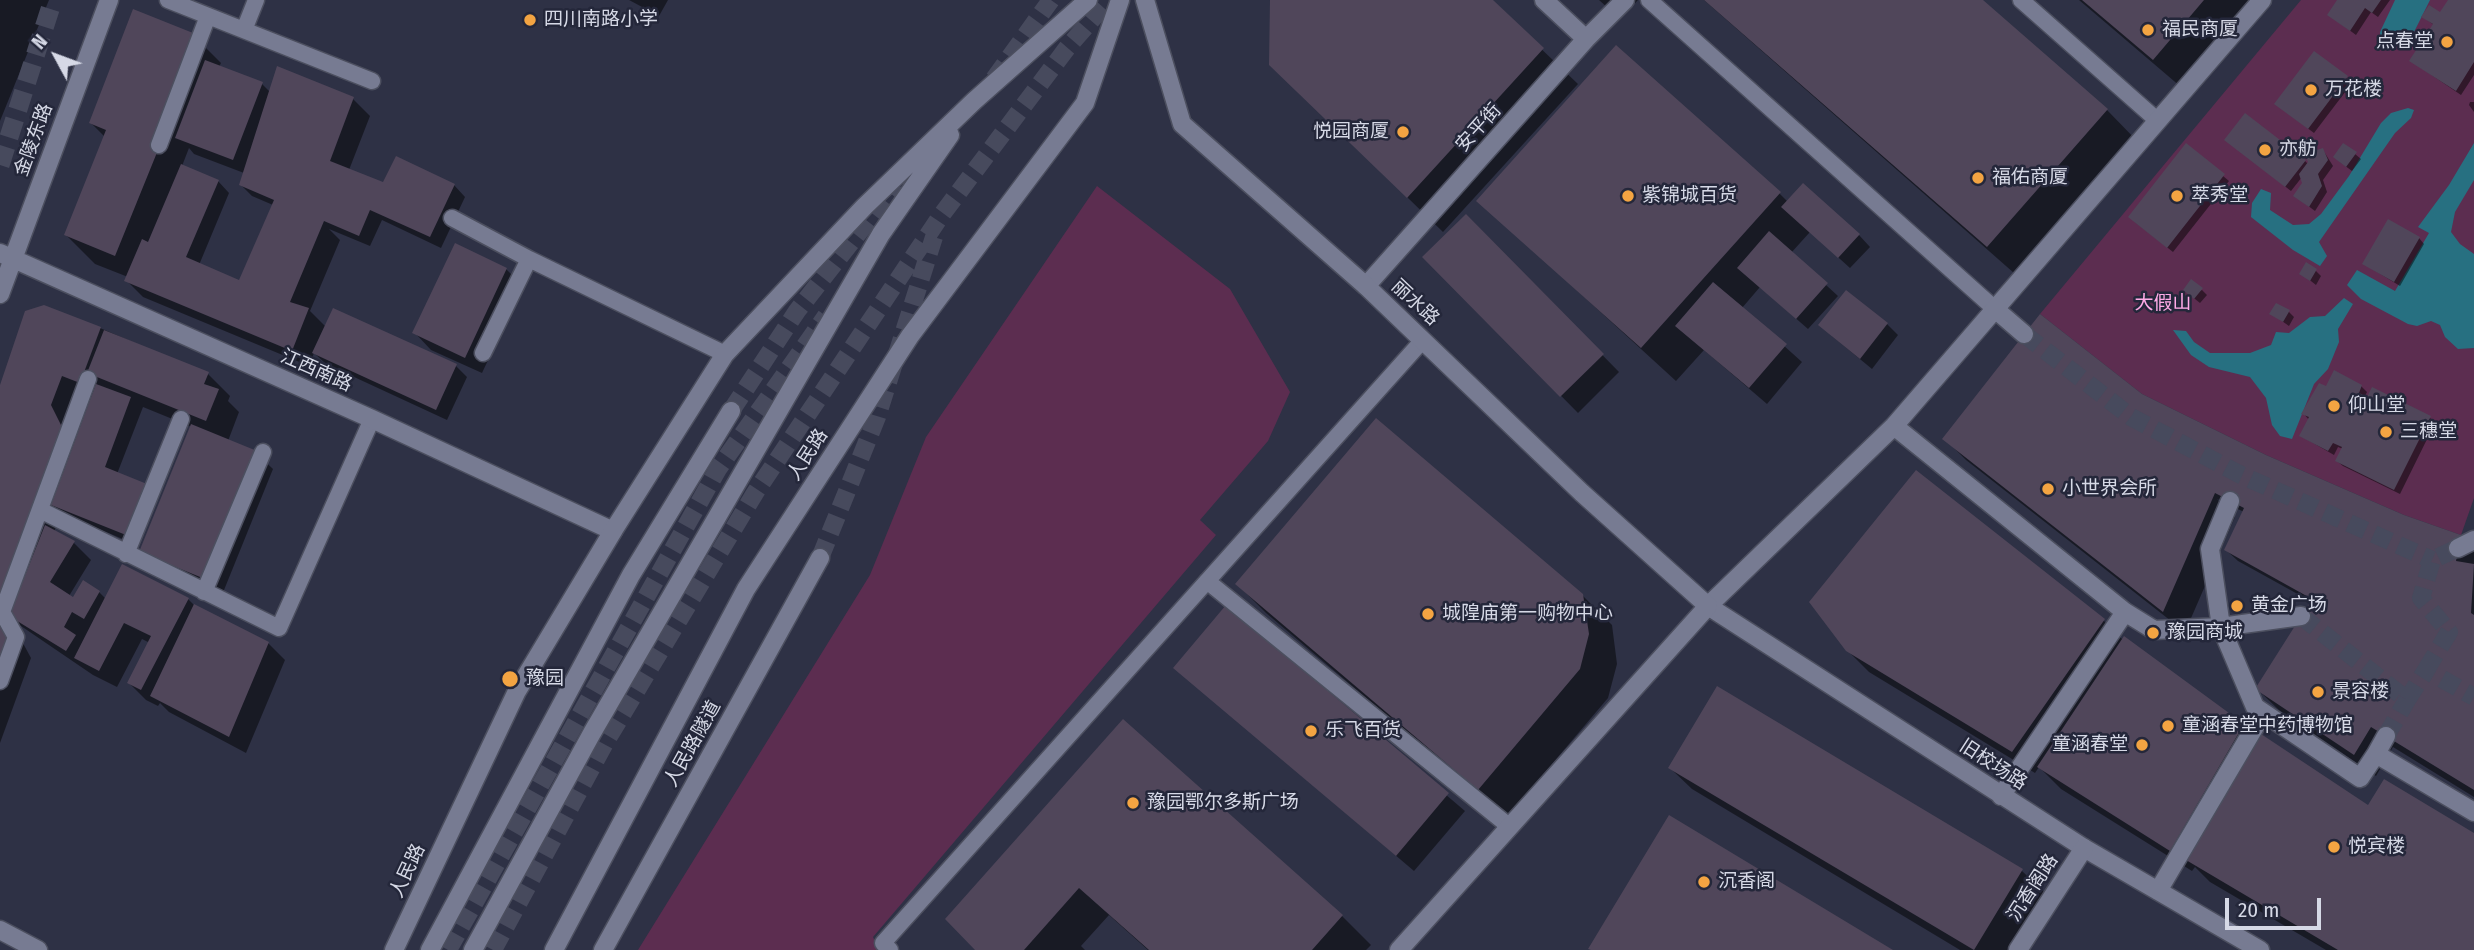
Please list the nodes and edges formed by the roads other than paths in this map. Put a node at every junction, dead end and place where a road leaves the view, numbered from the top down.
1 (108, 0) edge
2 (168, 0) edge
3 (256, 0) edge
4 (1088, 0) edge
5 (1120, 0) edge
6 (1145, 0) edge
7 (1544, 0) edge
8 (1625, 0) edge
9 (1649, 0) edge
10 (2021, 0) edge
11 (2262, 0) edge
12 (208, 16) junction
13 (244, 30) junction
14 (1586, 39) junction
15 (372, 80) dead end
16 (974, 101) junction
17 (2158, 121) junction
18 (159, 145) dead end
19 (452, 218) dead end
20 (6, 256) edge
21 (529, 259) junction
22 (1366, 286) junction
23 (0, 295) edge
24 (1995, 309) junction
25 (2024, 334) tunnel mouth
26 (1423, 340) junction
27 (483, 353) dead end
28 (726, 354) junction
29 (88, 379) dead end
30 (731, 411) tunnel mouth
31 (181, 419) dead end
32 (372, 419) junction
33 (1894, 426) junction
34 (263, 452) dead end
35 (2230, 501) dead end
36 (42, 511) junction
37 (613, 531) junction
38 (126, 554) junction
39 (820, 558) tunnel mouth
40 (1207, 581) junction
41 (204, 592) junction
42 (1709, 606) junction
43 (2125, 612) junction
44 (2301, 616) dead end
45 (2221, 626) junction
46 (0, 681) edge
47 (2263, 713) junction
48 (2386, 736) tunnel mouth
49 (2376, 754) junction
50 (2001, 796) junction
51 (2474, 812) edge
52 (1510, 827) junction
53 (2084, 848) junction
54 (2158, 891) junction
55 (0, 930) edge
56 (38, 950) edge
57 (394, 950) edge
58 (430, 950) edge
59 (473, 950) edge
60 (554, 950) edge
61 (603, 950) edge
62 (890, 950) edge
63 (1398, 950) edge
64 (2018, 950) edge
65 (2260, 950) edge

1 - 20 street, 金陵东路
2 - 12 lane
3 - 13 lane
4 - 16 street, 人民路
5 - 60 street, 人民路
6 - 22 street, 丽水路
7 - 14 street
8 - 14 street, 安平街
9 - 24 lane
10 - 17 lane
11 - 17 street
12 - 13 lane
12 - 18 lane
13 - 15 lane
14 - 22 street, 安平街
16 - 28 street, 人民路
16 - 59 street, 人民路
17 - 24 street
19 - 21 lane
20 - 23 street, 金陵东路
20 - 32 street, 江西南路
21 - 27 lane
21 - 28 lane
22 - 26 street, 丽水路
24 - 25 street
24 - 33 street
26 - 40 lane
26 - 42 street, 丽水路
28 - 37 street, 人民路
29 - 36 lane
30 - 58 street
31 - 38 lane
32 - 37 street, 江西南路
32 - 41 lane
33 - 42 street
33 - 43 street
34 - 41 lane
35 - 45 street
36 - 38 lane
36 - 46 lane
37 - 57 street, 人民路
38 - 41 lane
39 - 61 street, 人民路隧道
40 - 52 lane
40 - 62 lane
42 - 50 street, 旧校场路
42 - 52 street
43 - 45 street
43 - 50 street
44 - 45 street
45 - 47 street
47 - 49 street
47 - 54 street
48 - 49 street
49 - 51 street
50 - 53 street, 旧校场路
52 - 63 street
53 - 54 street, 旧校场路
53 - 64 street, 沉香阁路
54 - 65 street, 旧校场路
55 - 56 street

